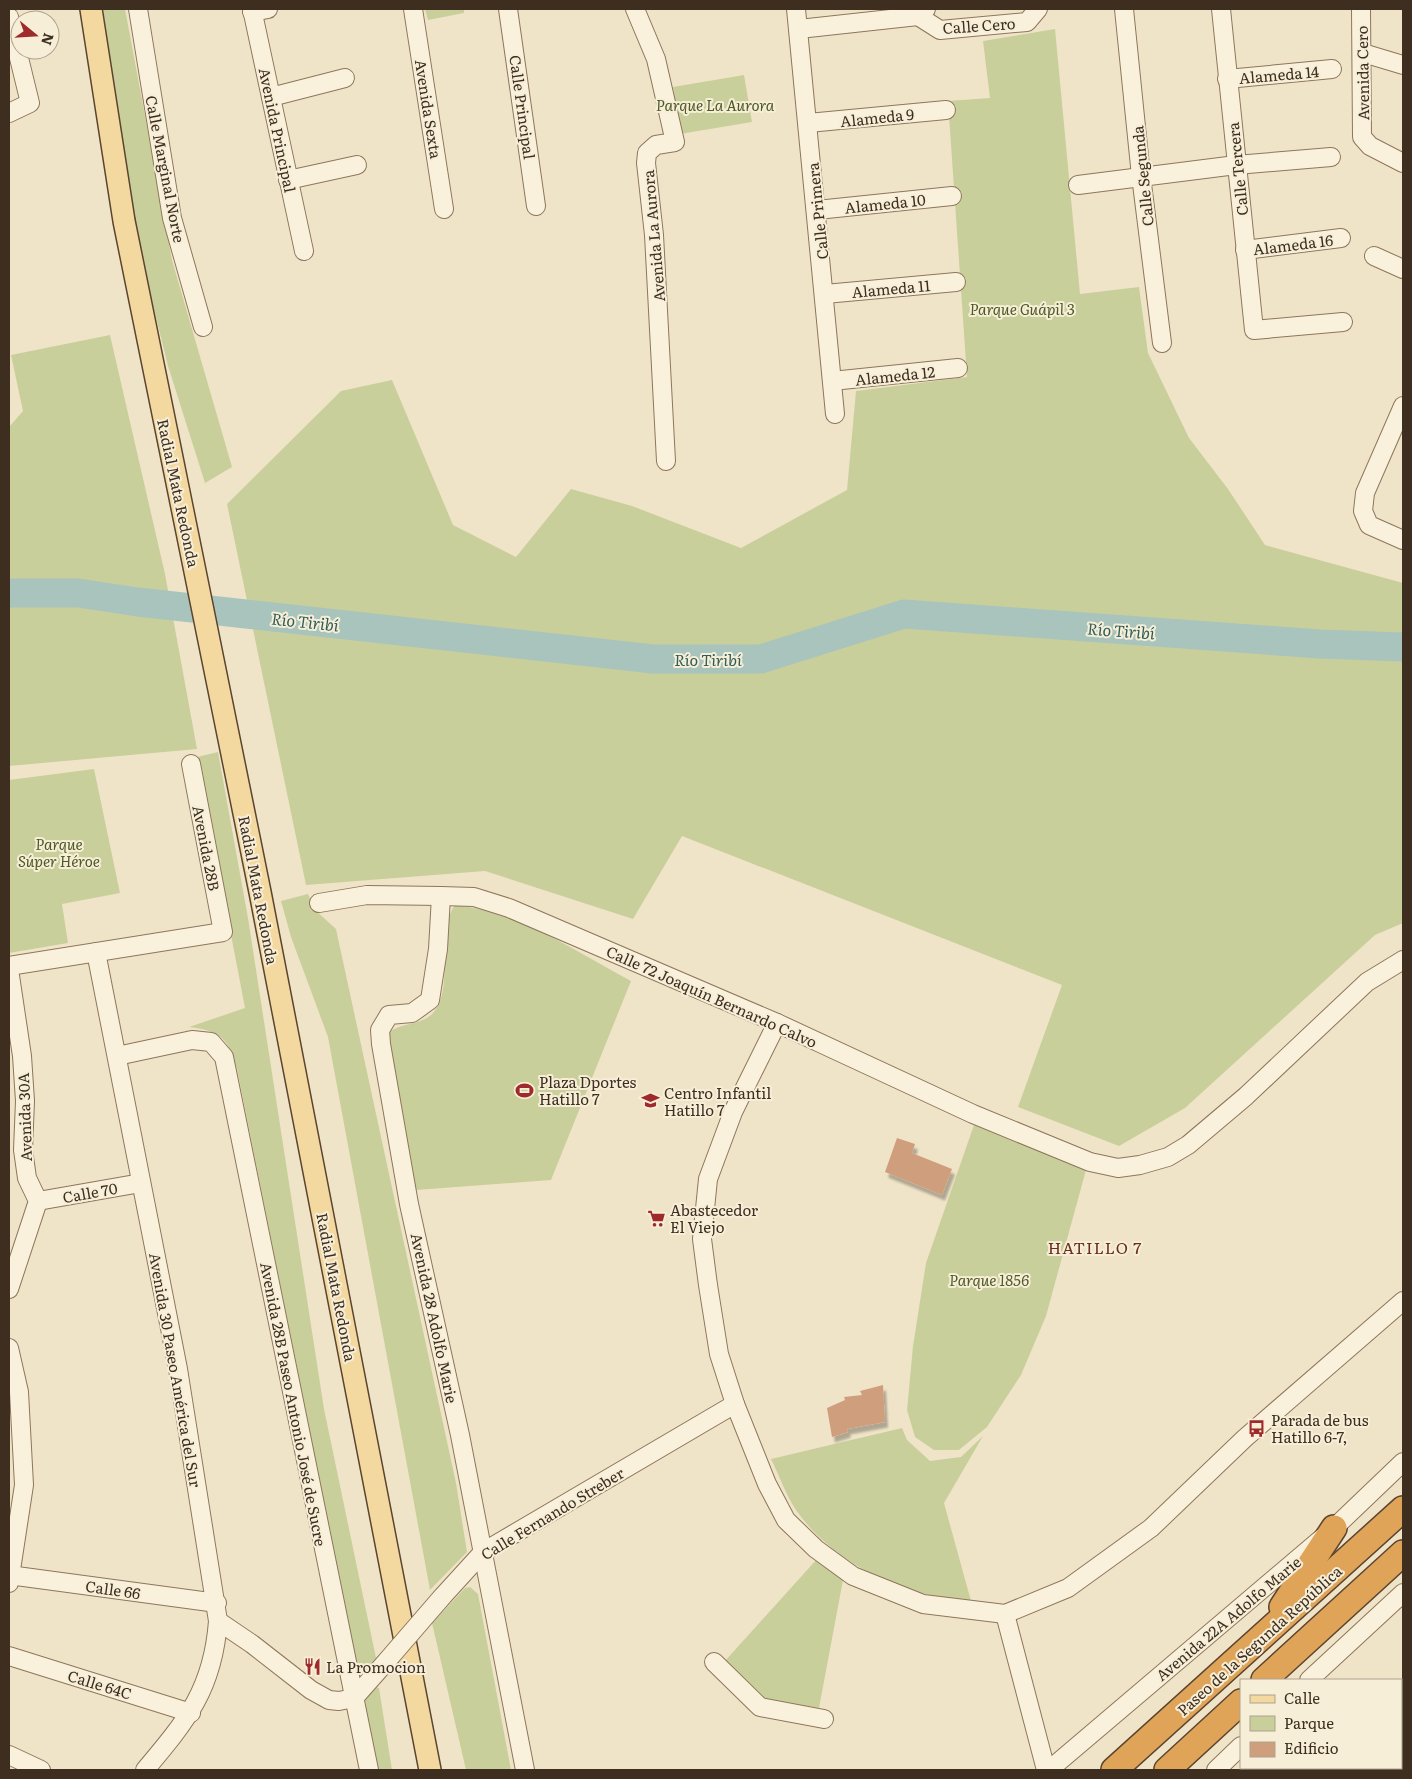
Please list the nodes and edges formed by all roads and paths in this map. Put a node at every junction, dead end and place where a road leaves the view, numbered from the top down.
1 (91, 9) edge
2 (138, 9) edge
3 (413, 9) edge
4 (508, 9) edge
5 (635, 9) edge
6 (796, 9) edge
7 (1038, 9) edge
8 (1124, 9) edge
9 (1221, 9) edge
10 (1361, 9) edge
11 (257, 10) edge
12 (922, 12) edge
13 (9, 17) edge
14 (798, 29) junction
15 (1363, 53) junction
16 (1403, 65) edge
17 (1332, 69) dead end
18 (346, 78) dead end
19 (1227, 79) junction
20 (270, 96) junction
21 (946, 110) dead end
22 (9, 113) edge
23 (808, 123) junction
24 (1331, 157) dead end
25 (1403, 163) edge
26 (357, 165) dead end
27 (1236, 165) junction
28 (1141, 176) junction
29 (288, 180) junction
30 (1078, 185) dead end
31 (952, 196) dead end
32 (536, 206) dead end
33 (444, 208) dead end
34 (817, 210) junction
35 (1341, 238) dead end
36 (1245, 250) junction
37 (304, 251) dead end
38 (1374, 256) dead end
39 (1403, 268) edge
40 (956, 282) dead end
41 (825, 294) junction
42 (1343, 322) dead end
43 (203, 327) dead end
44 (1162, 343) dead end
45 (958, 368) dead end
46 (832, 381) junction
47 (1403, 406) edge
48 (835, 414) dead end
49 (666, 461) dead end
50 (1403, 540) edge
51 (191, 764) dead end
52 (441, 896) junction
53 (319, 903) dead end
54 (96, 952) junction
55 (1403, 960) edge
56 (9, 967) edge
57 (778, 1023) junction
58 (117, 1056) junction
59 (141, 1183) junction
60 (38, 1201) junction
61 (9, 1289) edge
62 (1403, 1301) edge
63 (9, 1348) edge
64 (735, 1404) junction
65 (1403, 1462) edge
66 (1403, 1509) edge
67 (1334, 1528) junction
68 (483, 1552) junction
69 (1403, 1552) edge
70 (9, 1575) edge
71 (9, 1583) edge
72 (1403, 1593) edge
73 (216, 1603) junction
74 (1005, 1614) junction
75 (218, 1621) junction
76 (1262, 1637) junction
77 (9, 1656) edge
78 (714, 1662) dead end
79 (1265, 1679) edge
80 (1310, 1679) edge
81 (354, 1698) junction
82 (1240, 1703) edge
83 (191, 1713) junction
84 (824, 1719) dead end
85 (1240, 1747) edge
86 (9, 1755) edge
87 (41, 1770) edge
88 (145, 1770) edge
89 (369, 1770) edge
90 (430, 1770) edge
91 (525, 1770) edge
92 (1048, 1770) edge
93 (1114, 1770) edge
94 (1167, 1770) edge
95 (1216, 1770) edge

1 - 90 main road, Radial Mata Redonda
2 - 43 street, Calle Marginal Norte
3 - 33 street, Avenida Sexta
4 - 32 street, Calle Principal
5 - 49 street, Avenida La Aurora
6 - 14 street, Calle Primera
7 - 12 street, Calle Cero
8 - 28 street, Calle Segunda
9 - 19 street, Calle Tercera
10 - 15 street, Avenida Cero
11 - 20 street, Avenida Principal
12 - 14 street, Calle Cero
13 - 22 street
14 - 23 street, Calle Primera
15 - 16 street
15 - 25 street, Avenida Cero
17 - 19 street, Alameda 14
18 - 20 street
19 - 27 street, Calle Tercera
20 - 29 street, Avenida Principal
21 - 23 street, Alameda 9
23 - 34 street, Calle Primera
24 - 27 street
26 - 29 street
27 - 28 street
27 - 36 street, Calle Tercera
28 - 30 street
28 - 44 street, Calle Segunda
29 - 37 street, Avenida Principal
31 - 34 street, Alameda 10
34 - 41 street, Calle Primera
35 - 36 street, Alameda 16
36 - 42 street, Calle Tercera
38 - 39 street
40 - 41 street, Alameda 11
41 - 46 street, Calle Primera
45 - 46 street, Alameda 12
46 - 48 street, Calle Primera
47 - 50 street
51 - 54 street, Avenida 28B
52 - 53 street, Calle 72 Joaquín Bernardo Calvo
52 - 57 street, Calle 72 Joaquín Bernardo Calvo
52 - 68 street, Avenida 28 Adolfo Marie
54 - 56 street
54 - 58 street, Avenida 30 Paseo América del Sur
55 - 57 street, Calle 72 Joaquín Bernardo Calvo
56 - 60 street, Avenida 30A
57 - 64 street
58 - 59 street, Avenida 30 Paseo América del Sur
58 - 81 street, Avenida 28B Paseo Antonio José de Sucre
59 - 60 street, Calle 70
59 - 73 street, Avenida 30 Paseo América del Sur
60 - 61 street
62 - 74 street
63 - 70 street
64 - 68 street, Calle Fernando Streber
64 - 74 street
65 - 67 street, Avenida 22A Adolfo Marie
66 - 76 highway, Paseo de la Segunda República
67 - 76 highway
67 - 92 street, Avenida 22A Adolfo Marie
68 - 81 street, Calle Fernando Streber, bridge
68 - 91 street, Avenida 28 Adolfo Marie
69 - 79 highway
70 - 71 street
70 - 73 street, Calle 66
72 - 80 street
73 - 75 street, Avenida 30 Paseo América del Sur
74 - 92 street
75 - 81 street
75 - 83 street, Avenida 30 Paseo América del Sur
76 - 93 highway, Paseo de la Segunda República
77 - 83 street, Calle 64C
78 - 84 street
81 - 89 street, Avenida 28B Paseo Antonio José de Sucre
82 - 94 highway
83 - 88 street, Avenida 30 Paseo América del Sur
85 - 95 street
86 - 87 street

